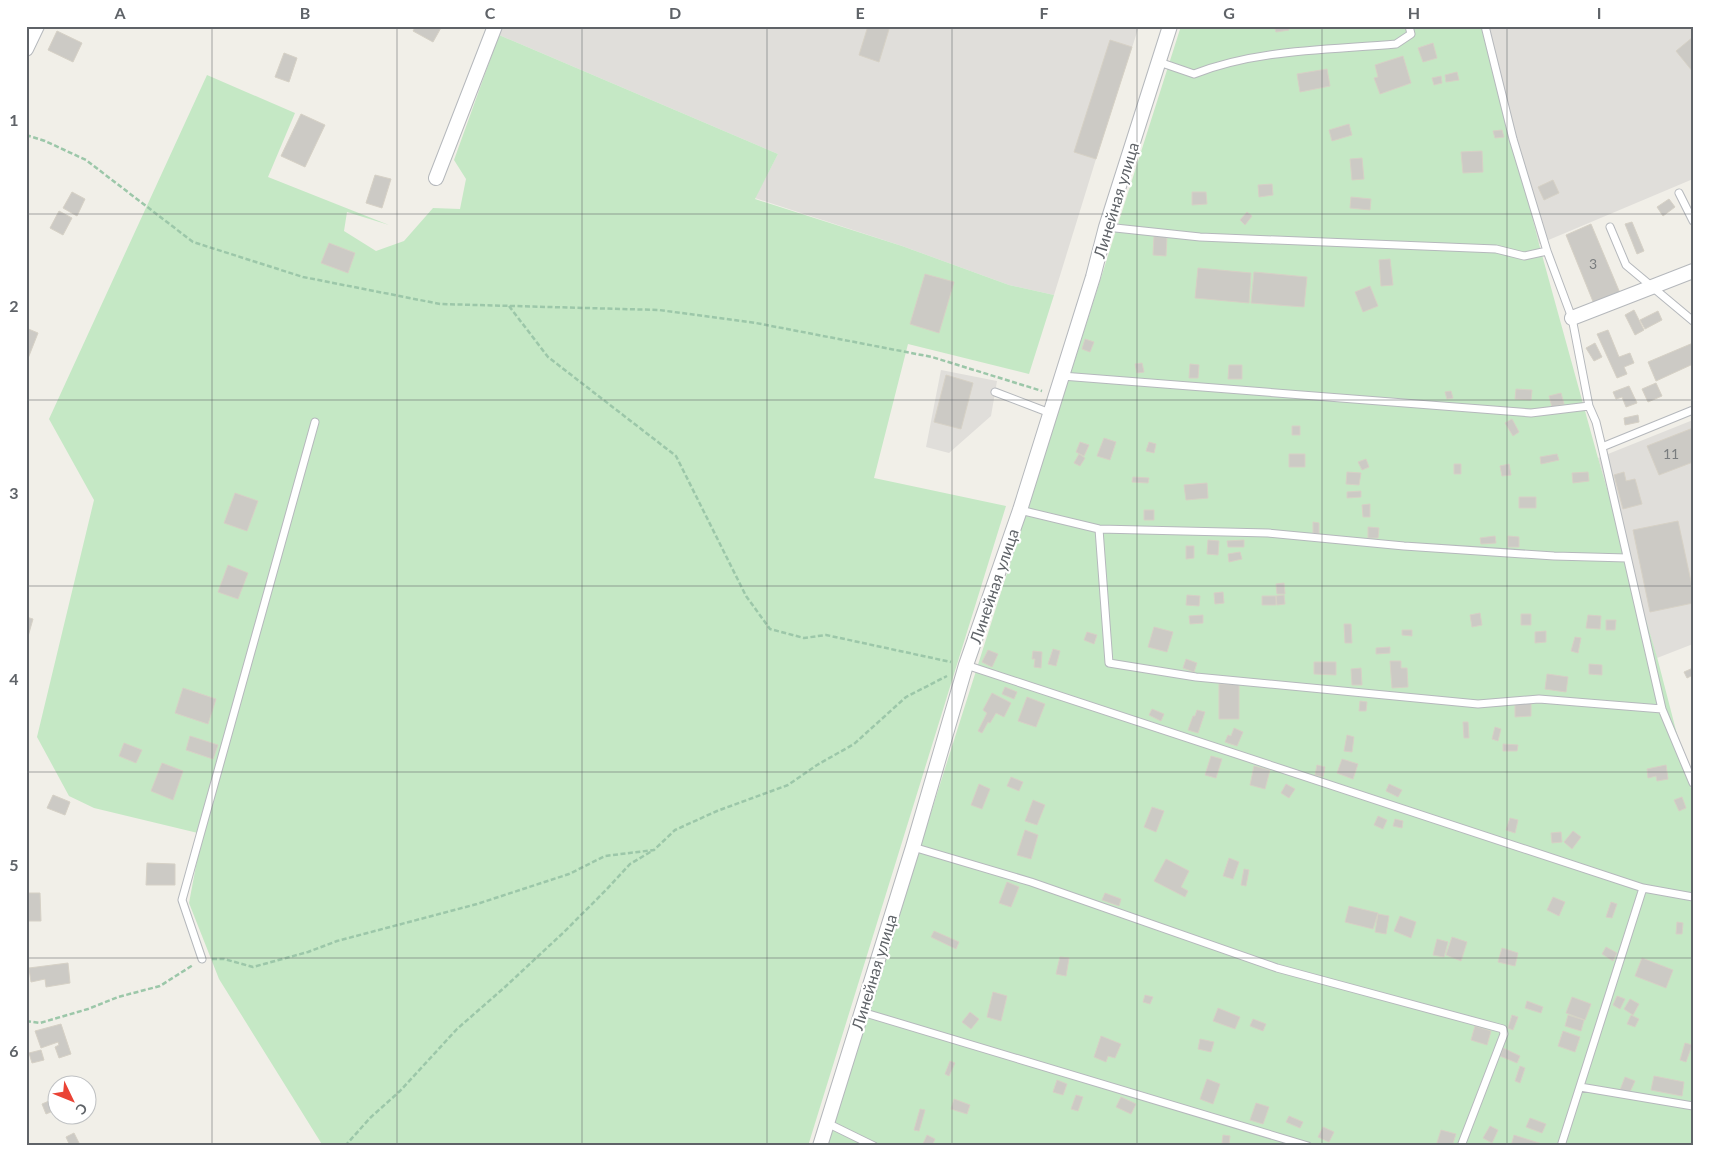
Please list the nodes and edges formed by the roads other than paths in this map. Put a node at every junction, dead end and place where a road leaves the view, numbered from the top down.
1 (37, 26) edge
2 (495, 26) edge
3 (1170, 26) edge
4 (1409, 26) edge
5 (1486, 26) edge
6 (26, 49) edge
7 (1159, 62) junction
8 (436, 178) dead end
9 (1679, 193) dead end
10 (1693, 220) edge
11 (1106, 226) junction
12 (1610, 227) dead end
13 (1547, 252) junction
14 (1693, 272) edge
15 (1651, 288) junction
16 (1572, 318) junction
17 (1693, 321) edge
18 (1062, 376) junction
19 (995, 392) dead end
20 (1589, 406) junction
21 (1693, 410) edge
22 (1050, 412) junction
23 (314, 422) dead end
24 (1602, 447) junction
25 (1020, 510) junction
26 (1099, 529) junction
27 (1627, 558) junction
28 (966, 665) junction
29 (1662, 709) junction
30 (1693, 783) edge
31 (913, 847) junction
32 (1643, 888) junction
33 (1693, 897) edge
34 (202, 959) road end
35 (862, 1012) junction
36 (1580, 1087) junction
37 (1693, 1106) edge
38 (827, 1123) junction
39 (820, 1146) edge
40 (874, 1146) edge
41 (1308, 1146) edge
42 (1461, 1146) edge
43 (1561, 1146) edge

1 - 6 street
2 - 8 street
3 - 7 street, Линейная улица
4 - 7 lane
5 - 13 lane
7 - 11 street, Линейная улица
9 - 10 lane
11 - 13 lane
11 - 18 street, Линейная улица
12 - 15 lane
13 - 16 lane
14 - 15 street
15 - 16 street
15 - 17 lane
16 - 20 lane
18 - 20 lane
18 - 22 street, Линейная улица
19 - 22 lane
20 - 24 lane
21 - 24 lane
22 - 25 street, Линейная улица
23 - 34 lane
24 - 27 lane
25 - 26 lane
25 - 28 street, Линейная улица
26 - 27 lane
26 - 29 lane
27 - 29 lane
28 - 31 street, Линейная улица
28 - 32 lane
29 - 30 lane
31 - 35 street, Линейная улица
31 - 42 lane
32 - 33 lane
32 - 36 lane
35 - 38 street, Линейная улица
35 - 41 lane
36 - 37 lane
36 - 43 lane
38 - 39 street, Линейная улица
38 - 40 lane

